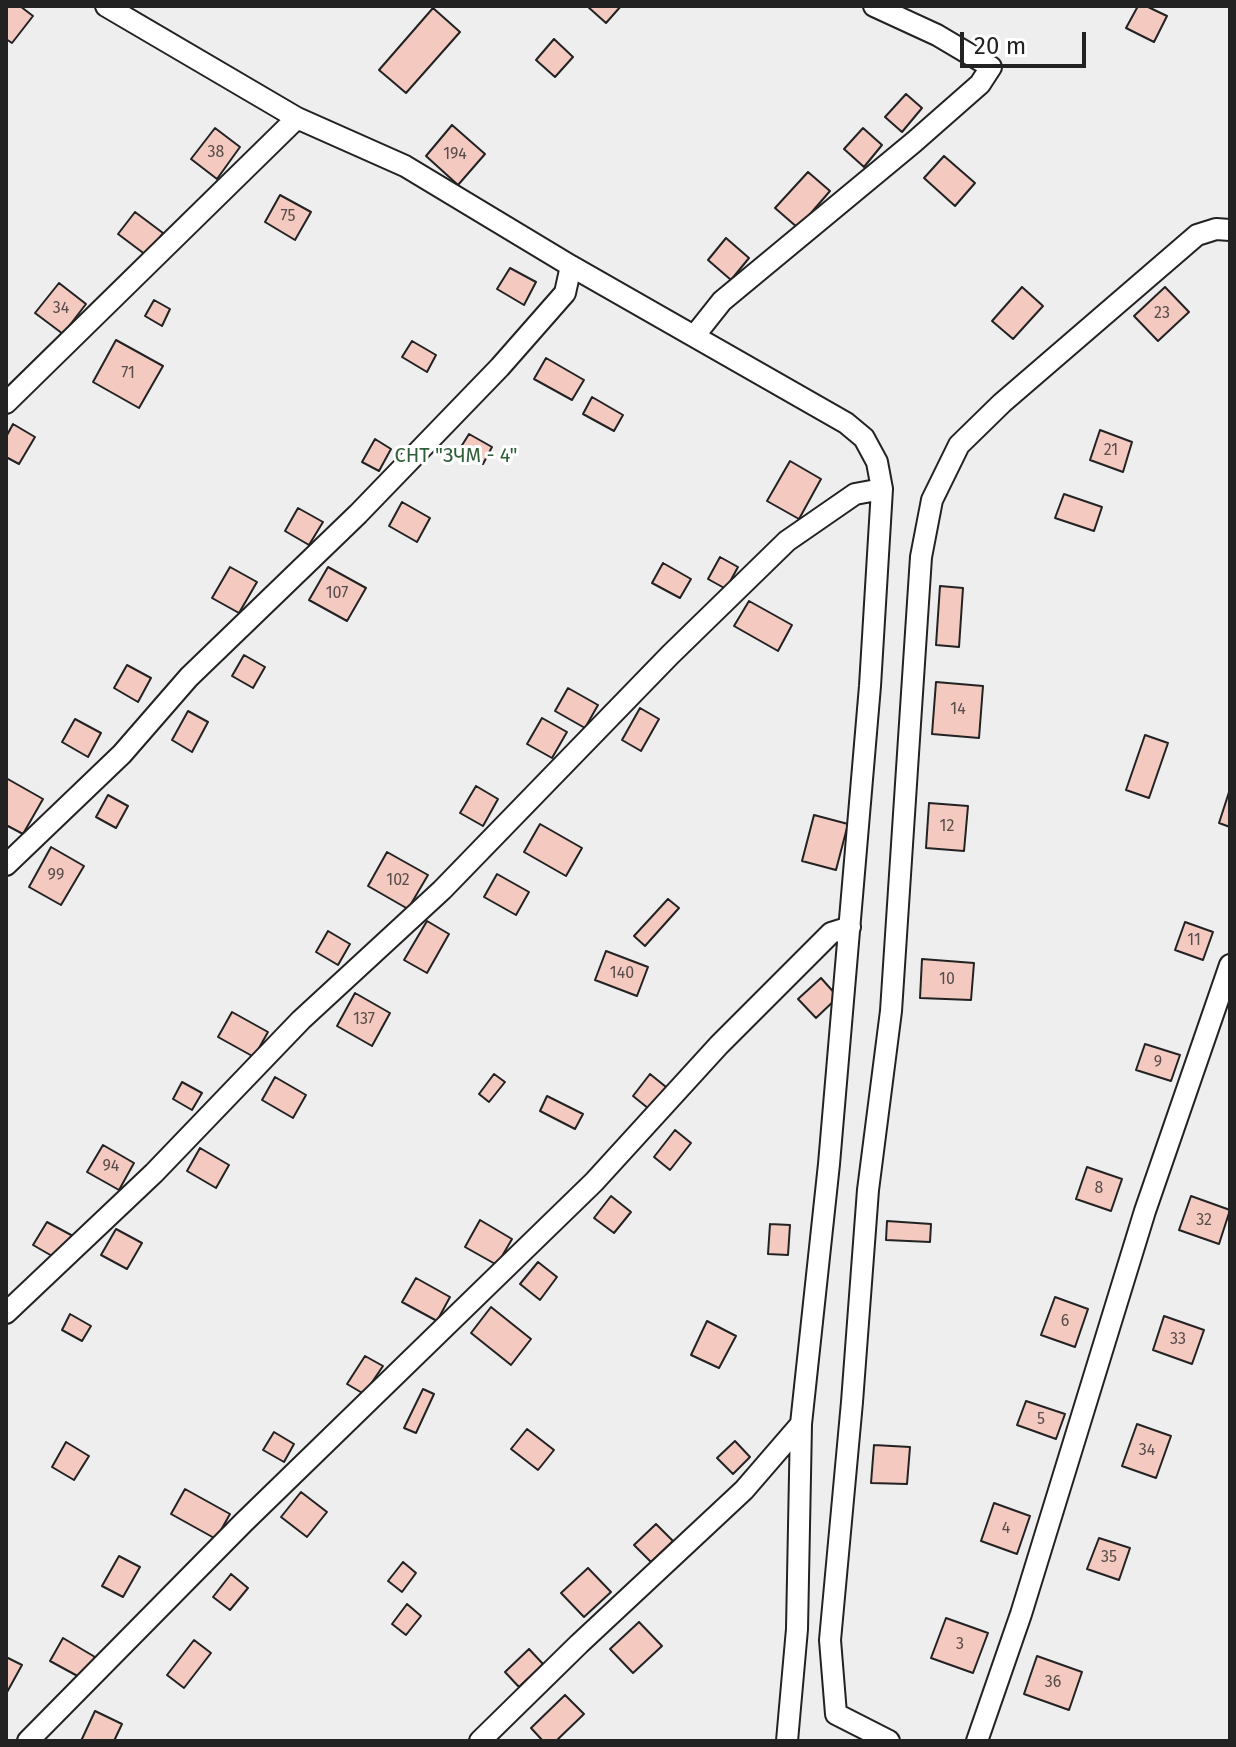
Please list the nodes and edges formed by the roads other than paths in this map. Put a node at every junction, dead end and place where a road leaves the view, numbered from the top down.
1 (106, 6) edge
2 (874, 6) edge
3 (297, 118) junction
4 (1230, 230) edge
5 (571, 266) junction
6 (695, 335) junction
7 (6, 403) edge
8 (882, 489) junction
9 (6, 865) edge
10 (850, 927) junction
11 (1230, 965) edge
12 (6, 1313) edge
13 (801, 1424) junction
14 (28, 1741) edge
15 (480, 1741) edge
16 (787, 1741) edge
17 (889, 1741) edge
18 (977, 1741) edge

1 - 3 lane
2 - 6 lane
3 - 5 lane
3 - 7 lane
4 - 17 lane
5 - 6 lane
5 - 9 lane
6 - 8 lane
8 - 10 lane
8 - 12 lane
10 - 13 lane
10 - 14 lane
11 - 18 lane
13 - 15 lane
13 - 16 lane

